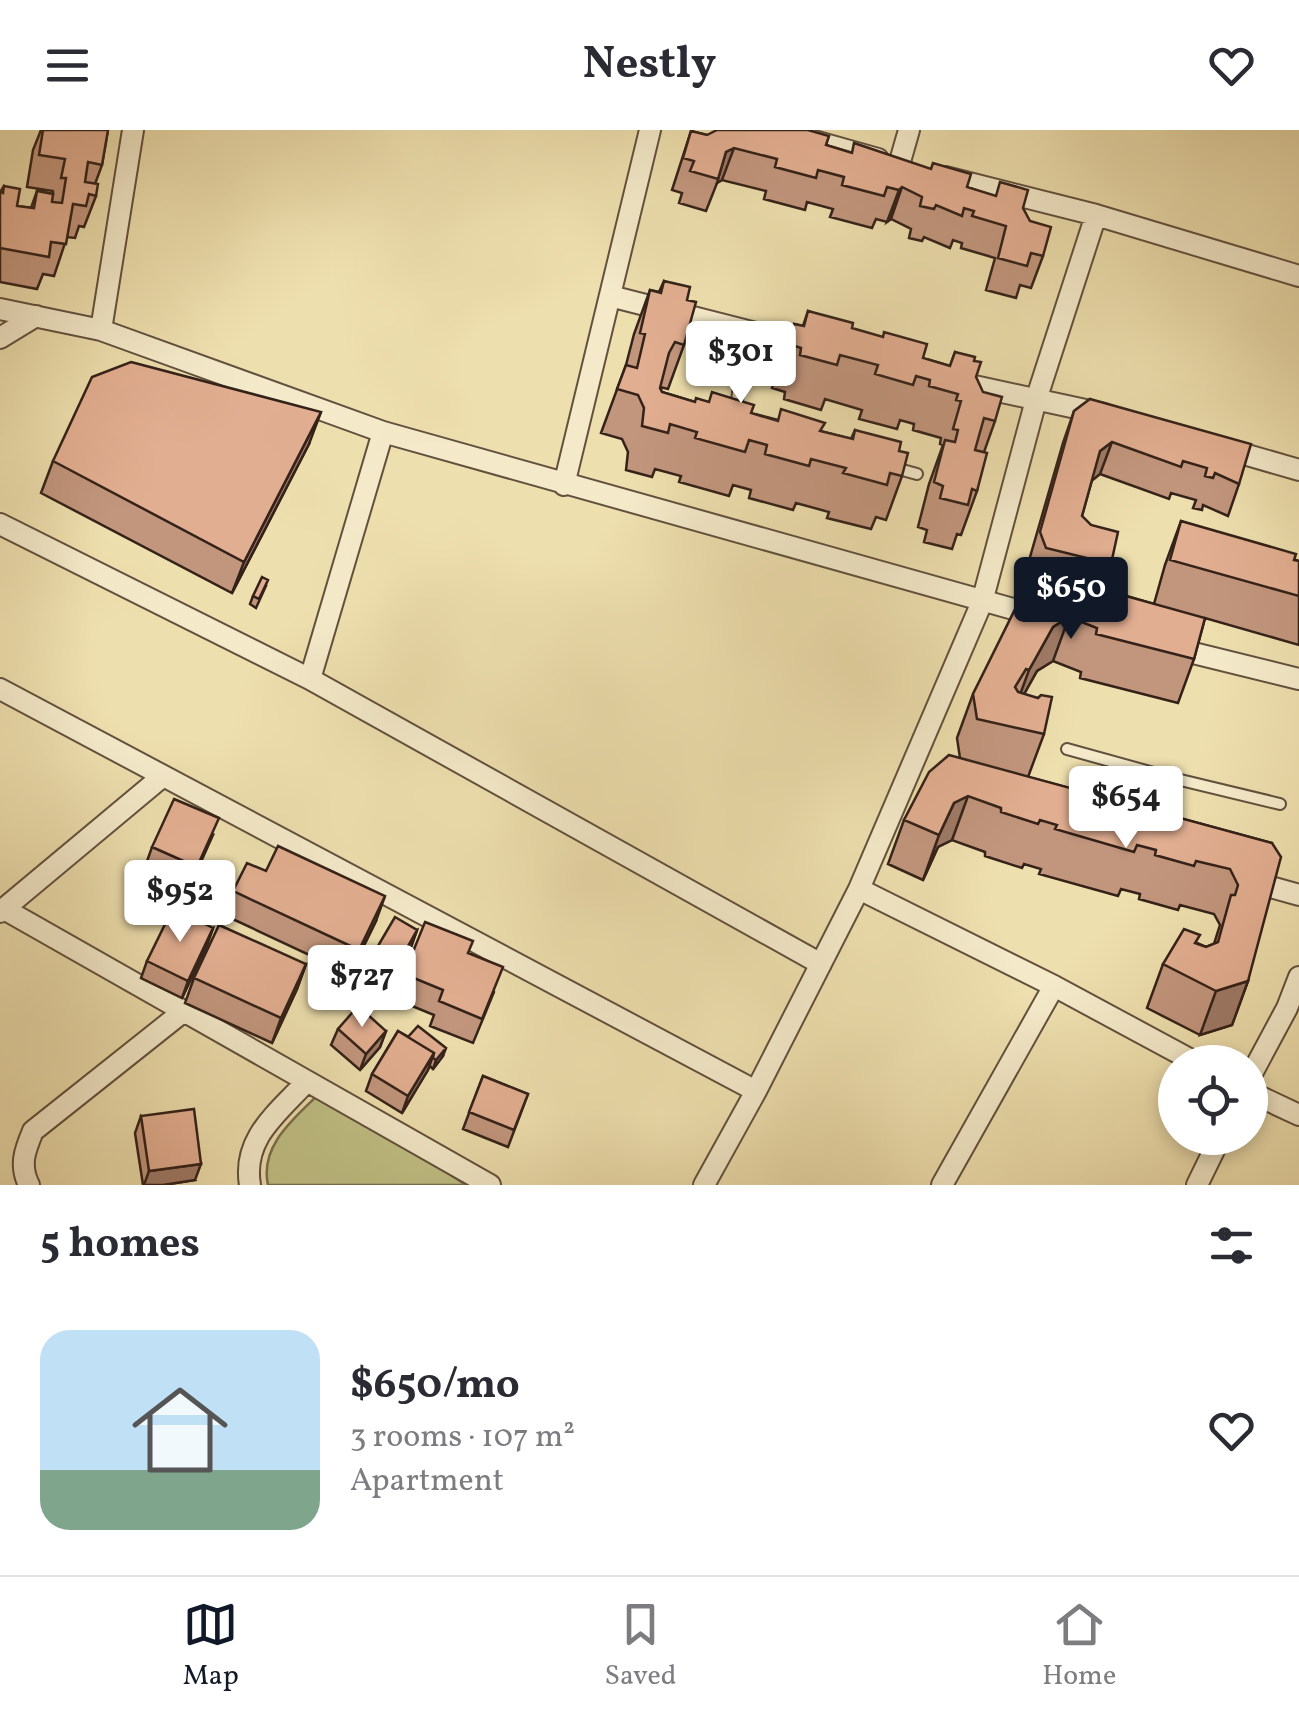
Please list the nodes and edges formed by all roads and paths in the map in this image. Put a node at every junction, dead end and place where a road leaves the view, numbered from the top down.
1 (133, 130) edge
2 (650, 130) edge
3 (775, 130) edge
4 (909, 130) edge
5 (899, 165) junction
6 (1096, 216) junction
7 (1299, 276) edge
8 (610, 296) junction
9 (0, 309) edge
10 (36, 316) junction
11 (101, 330) junction
12 (745, 332) junction
13 (0, 338) edge
14 (822, 350) edge
15 (939, 378) edge
16 (1036, 400) junction
17 (1131, 421) edge
18 (748, 423) edge
19 (383, 432) junction
20 (1206, 443) edge
21 (880, 464) edge
22 (1299, 470) edge
23 (916, 474) dead end
24 (564, 485) junction
25 (0, 524) edge
26 (982, 602) junction
27 (1057, 620) edge
28 (1150, 643) edge
29 (1299, 678) edge
30 (310, 680) junction
31 (0, 689) edge
32 (1068, 749) dead end
33 (163, 776) junction
34 (1168, 777) junction
35 (1280, 804) dead end
36 (1149, 832) edge
37 (1230, 875) edge
38 (858, 889) junction
39 (1299, 895) edge
40 (2, 911) edge
41 (821, 964) junction
42 (1299, 977) edge
43 (1054, 986) junction
44 (184, 1011) junction
45 (1163, 1045) edge
46 (1267, 1045) edge
47 (307, 1081) junction
48 (756, 1091) junction
49 (1268, 1100) edge
50 (1299, 1115) edge
51 (1212, 1155) edge
52 (29, 1185) edge
53 (250, 1185) edge
54 (490, 1185) edge
55 (704, 1185) edge
56 (942, 1185) edge
57 (1197, 1185) edge

1 - 11 street
2 - 8 street
3 - 5 street
4 - 5 street
5 - 6 street
6 - 7 street
6 - 16 street
8 - 12 street
8 - 24 street
9 - 10 street
10 - 11 street
10 - 13 street
11 - 19 street
12 - 14 street
12 - 18 lane
15 - 16 street
16 - 17 street
16 - 26 street
19 - 24 street
19 - 30 street
20 - 22 street
21 - 23 lane
24 - 26 street
25 - 30 street
26 - 27 street
26 - 38 street
28 - 29 street
30 - 41 street
31 - 33 street
32 - 34 lane
33 - 40 street
33 - 48 street
34 - 35 lane
34 - 36 lane
37 - 39 street
38 - 41 street
38 - 43 street
40 - 44 street
41 - 48 street
42 - 46 street
43 - 45 street
43 - 56 street
44 - 47 street
44 - 52 street
47 - 53 street
47 - 54 street
48 - 55 street
49 - 50 street
51 - 57 street

